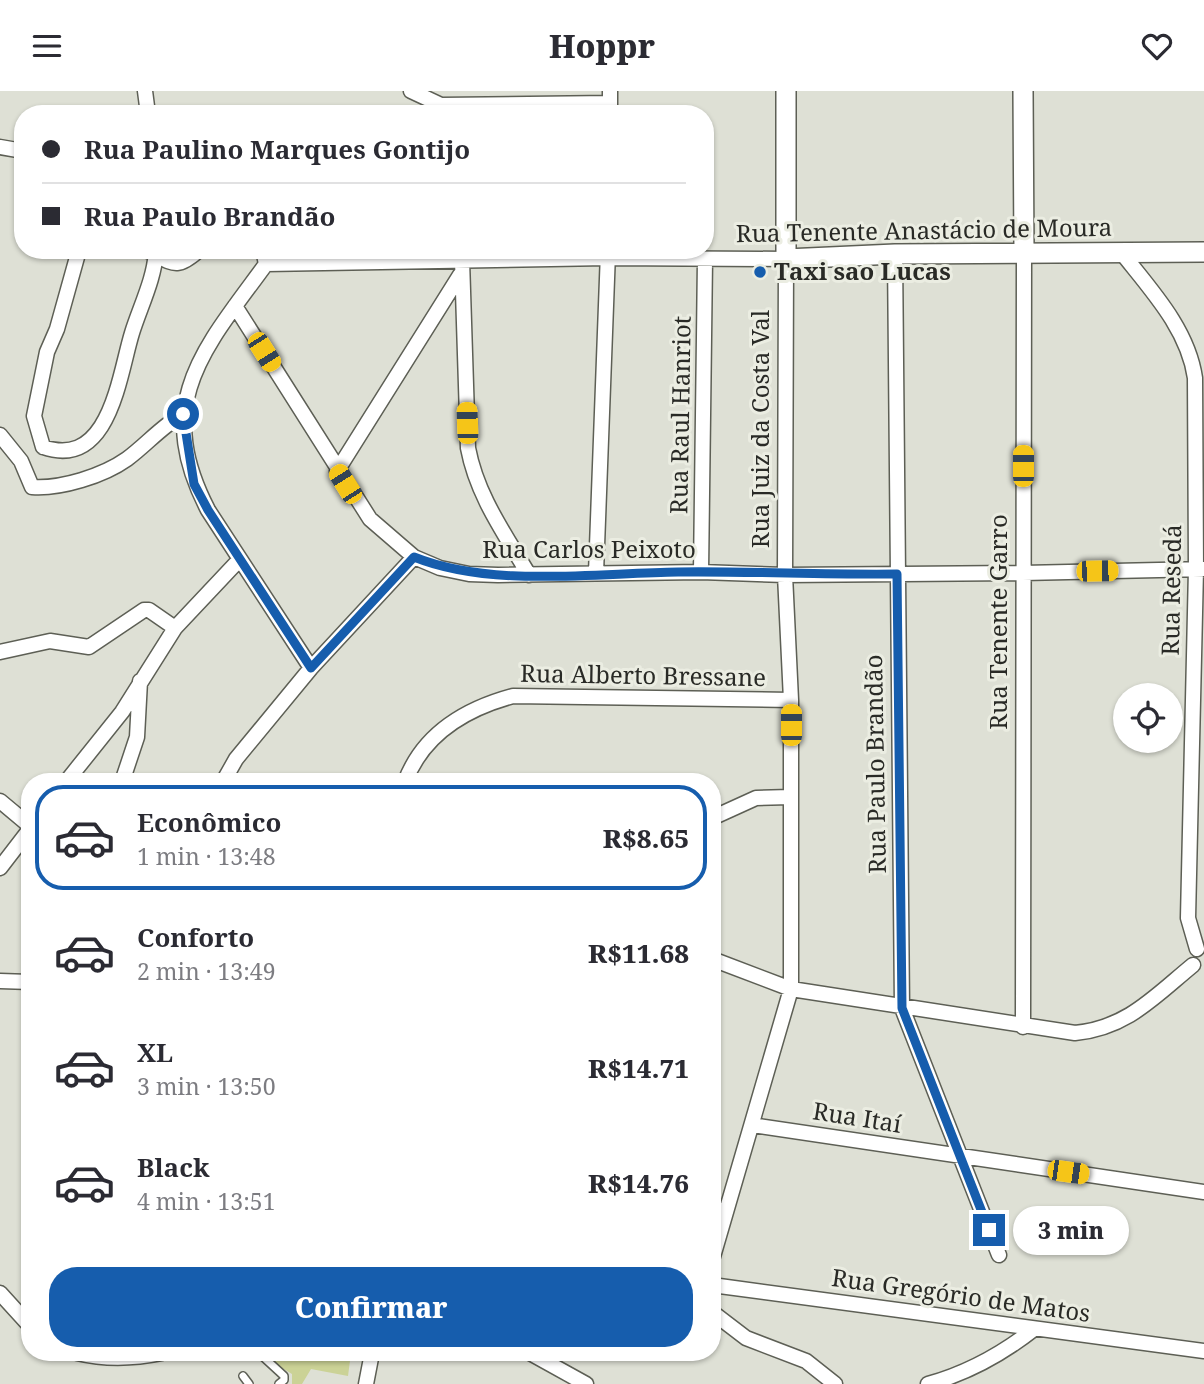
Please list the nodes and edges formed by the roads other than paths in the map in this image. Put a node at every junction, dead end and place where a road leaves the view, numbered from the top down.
1 (411, 91) edge
2 (786, 91) edge
3 (1023, 91) edge
4 (610, 103) edge
5 (442, 105) joint
6 (1121, 252) junction
7 (1204, 252) edge
8 (1024, 253) junction
9 (895, 254) junction
10 (76, 259) edge
11 (151, 259) edge
12 (164, 259) edge
13 (190, 259) edge
14 (264, 259) edge
15 (407, 259) edge
16 (556, 259) edge
17 (608, 259) edge
18 (705, 259) joint
19 (786, 259) junction
20 (461, 268) junction
21 (235, 306) junction
22 (183, 414) junction
23 (0, 435) edge
24 (43, 447) junction
25 (23, 465) junction
26 (337, 471) junction
27 (414, 557) junction
28 (240, 559) junction
29 (1200, 569) edge
30 (701, 572) junction
31 (596, 573) junction
32 (1023, 573) junction
33 (897, 574) junction
34 (529, 575) junction
35 (785, 575) junction
36 (175, 628) junction
37 (0, 652) edge
38 (311, 668) junction
39 (140, 680) junction
40 (791, 701) junction
41 (73, 773) edge
42 (125, 773) edge
43 (228, 773) edge
44 (410, 773) edge
45 (790, 797) junction
46 (0, 801) edge
47 (721, 814) edge
48 (21, 819) edge
49 (21, 839) edge
50 (0, 868) edge
51 (1200, 946) edge
52 (721, 962) edge
53 (1198, 966) edge
54 (0, 981) edge
55 (21, 982) edge
56 (791, 989) junction
57 (902, 1008) junction
58 (1023, 1027) junction
59 (752, 1125) junction
60 (958, 1156) junction
61 (1204, 1192) edge
62 (721, 1217) edge
63 (723, 1220) junction
64 (721, 1227) edge
65 (999, 1255) dead end
66 (721, 1286) edge
67 (0, 1293) edge
68 (21, 1317) edge
69 (721, 1319) edge
70 (1034, 1329) junction
71 (1204, 1351) edge
72 (268, 1361) edge
73 (370, 1361) edge
74 (544, 1361) edge
75 (243, 1376) dead end
76 (934, 1383) edge
77 (249, 1384) edge
78 (279, 1384) edge
79 (366, 1384) edge
80 (586, 1384) edge
81 (835, 1384) edge

1 - 5 street
2 - 19 street, Rua Juiz da Costa Val
3 - 8 street, Rua Tenente Garro
4 - 5 street
6 - 7 street, Rua Tenente Anastácio de Moura
6 - 8 street, Rua Tenente Anastácio de Moura
6 - 29 street, Rua Resedá
8 - 9 street, Rua Tenente Anastácio de Moura
8 - 32 street, Rua Tenente Garro
9 - 19 street, Rua Tenente Anastácio de Moura
9 - 33 street, Rua Paulo Brandão
10 - 24 street
11 - 24 street
12 - 13 street
14 - 21 street
15 - 20 street, Rua Tenente Anastácio de Moura
16 - 20 street, Rua Tenente Anastácio de Moura
17 - 31 street
18 - 19 street, Rua Tenente Anastácio de Moura
18 - 30 street, Rua Raul Hanriot
19 - 35 street, Rua Juiz da Costa Val
20 - 26 street
20 - 34 street
21 - 22 street
21 - 26 street, Rua Carlos Peixoto
22 - 25 street
22 - 28 street
23 - 25 street
24 - 25 street
26 - 27 street, Rua Carlos Peixoto
27 - 34 street, Rua Carlos Peixoto
27 - 38 street
28 - 36 street
28 - 38 street
29 - 32 street, Rua Carlos Peixoto
29 - 51 street, Rua Resedá
30 - 31 street, Rua Carlos Peixoto
30 - 35 street, Rua Carlos Peixoto
31 - 34 street, Rua Carlos Peixoto
32 - 33 street, Rua Carlos Peixoto
32 - 58 street, Rua Tenente Garro
33 - 35 street, Rua Carlos Peixoto
33 - 57 street, Rua Paulo Brandão
35 - 40 street, Rua Juiz da Costa Val
36 - 37 street
36 - 39 street
38 - 43 street
39 - 41 street
39 - 42 street
40 - 44 street, Rua Alberto Bressane
40 - 45 street, Rua Juiz da Costa Val
45 - 47 street
45 - 56 street, Rua Juiz da Costa Val
46 - 48 street
49 - 50 street
51 - 53 street
52 - 56 street
53 - 58 street
54 - 55 street
56 - 57 street
56 - 59 street, Rua Juiz da Costa Val
57 - 58 street
57 - 60 street, Rua Paulo Brandão
59 - 60 street, Rua Itaí
59 - 63 street, Rua Juiz da Costa Val
60 - 61 street, Rua Itaí
60 - 65 street, Rua Paulo Brandão
62 - 63 street
63 - 64 street, Rua Juiz da Costa Val
66 - 70 street, Rua Gregório de Matos
67 - 68 street
69 - 81 street
70 - 71 street, Rua Gregório de Matos
70 - 76 street
72 - 78 lane
73 - 79 street
74 - 80 street
75 - 77 lane

